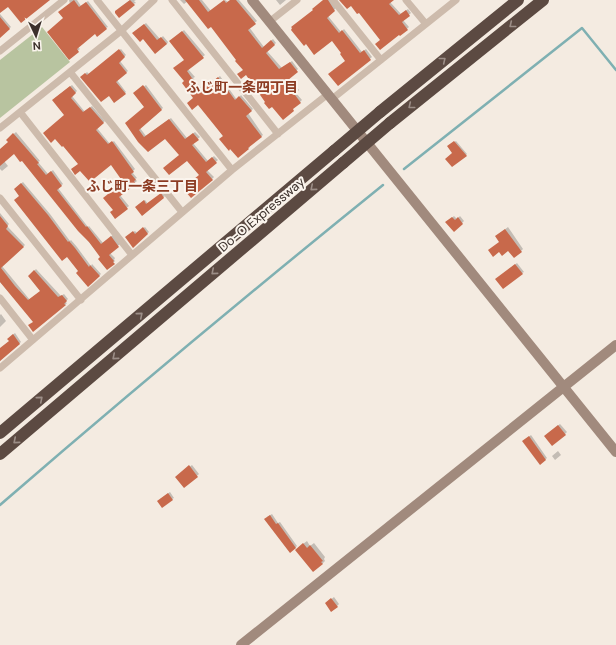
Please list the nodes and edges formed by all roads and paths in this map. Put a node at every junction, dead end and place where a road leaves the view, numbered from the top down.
1 (64, 0) edge
2 (97, 0) edge
3 (154, 0) edge
4 (172, 0) edge
5 (252, 0) edge
6 (297, 0) edge
7 (332, 0) edge
8 (406, 0) edge
9 (456, 0) edge
10 (518, 0) edge
11 (543, 0) edge
12 (269, 22) junction
13 (426, 24) junction
14 (121, 31) junction
15 (0, 51) edge
16 (382, 60) junction
17 (70, 72) junction
18 (330, 96) junction
19 (20, 112) junction
20 (0, 128) edge
21 (278, 134) junction
22 (232, 170) junction
23 (0, 198) edge
24 (182, 212) junction
25 (132, 256) junction
26 (0, 298) edge
27 (81, 300) junction
28 (33, 340) junction
29 (616, 345) edge
30 (0, 368) edge
31 (564, 387) junction
32 (0, 433) edge
33 (616, 452) edge
34 (0, 454) edge
35 (241, 645) edge

1 - 15 street
2 - 14 street
3 - 14 street
4 - 21 street
5 - 12 street
6 - 12 street
7 - 16 street
8 - 13 street
9 - 13 street
32 -> 10 highway, Do-O Expressway, bridge
11 -> 34 highway, Do-O Expressway, bridge
12 - 18 street
13 - 16 street
14 - 17 street
14 - 22 street
16 - 18 street
17 - 19 street
17 - 24 street
18 - 21 street
18 - 31 street
19 - 20 street
19 - 25 street
21 - 22 street
22 - 24 street
23 - 27 street
24 - 25 street
25 - 27 street
26 - 28 street
27 - 28 street
28 - 30 street
29 - 31 street
31 - 33 street
31 - 35 street

